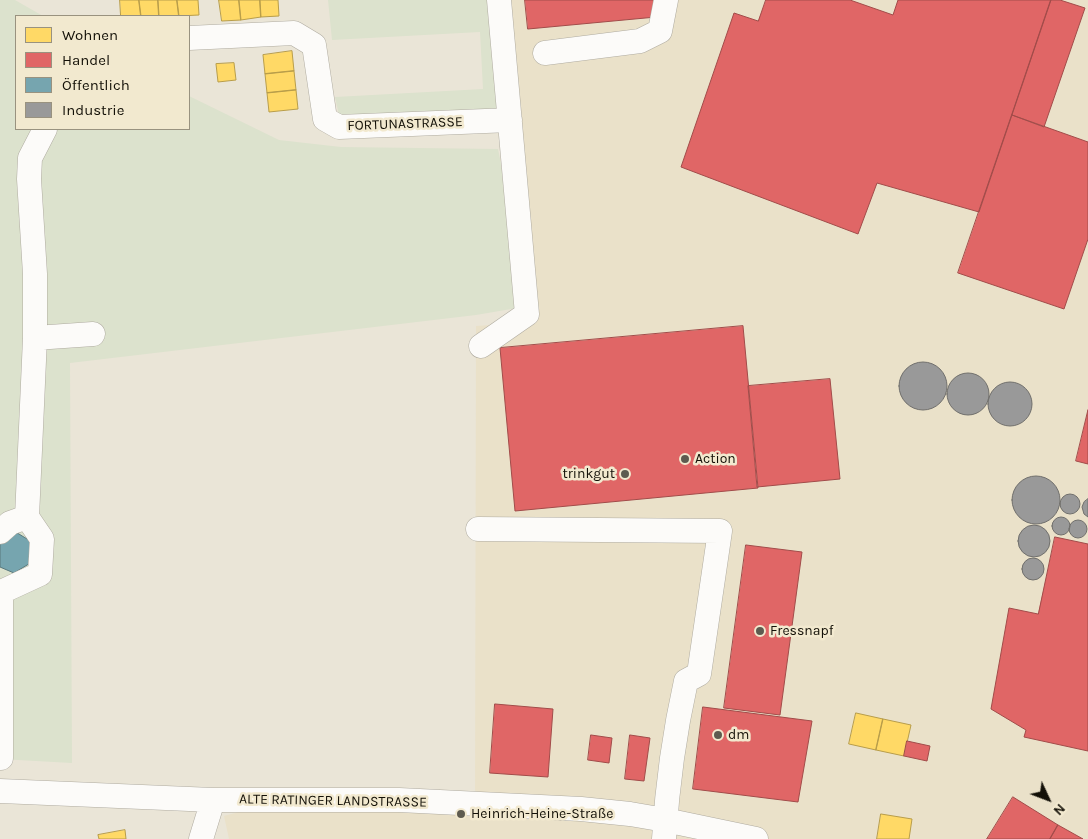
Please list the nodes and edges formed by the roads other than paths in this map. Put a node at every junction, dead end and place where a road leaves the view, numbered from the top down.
1 (499, 0) edge
2 (666, 0) edge
3 (190, 38) edge
4 (545, 53) dead end
5 (510, 120) junction
6 (44, 130) edge
7 (93, 334) dead end
8 (35, 338) junction
9 (481, 346) dead end
10 (27, 517) junction
11 (478, 529) dead end
12 (0, 532) edge
13 (1, 758) dead end
14 (0, 791) edge
15 (213, 800) junction
16 (665, 829) edge
17 (202, 839) edge
18 (756, 839) edge

1 - 5 street
2 - 4 street
3 - 5 street, FORTUNASTRASSE
5 - 9 street
6 - 8 street
7 - 8 street
8 - 10 street
10 - 12 street
10 - 13 street
11 - 16 street
14 - 15 street, ALTE RATINGER LANDSTRASSE
15 - 16 street, ALTE RATINGER LANDSTRASSE
15 - 17 street
16 - 18 street, ALTE RATINGER LANDSTRASSE

